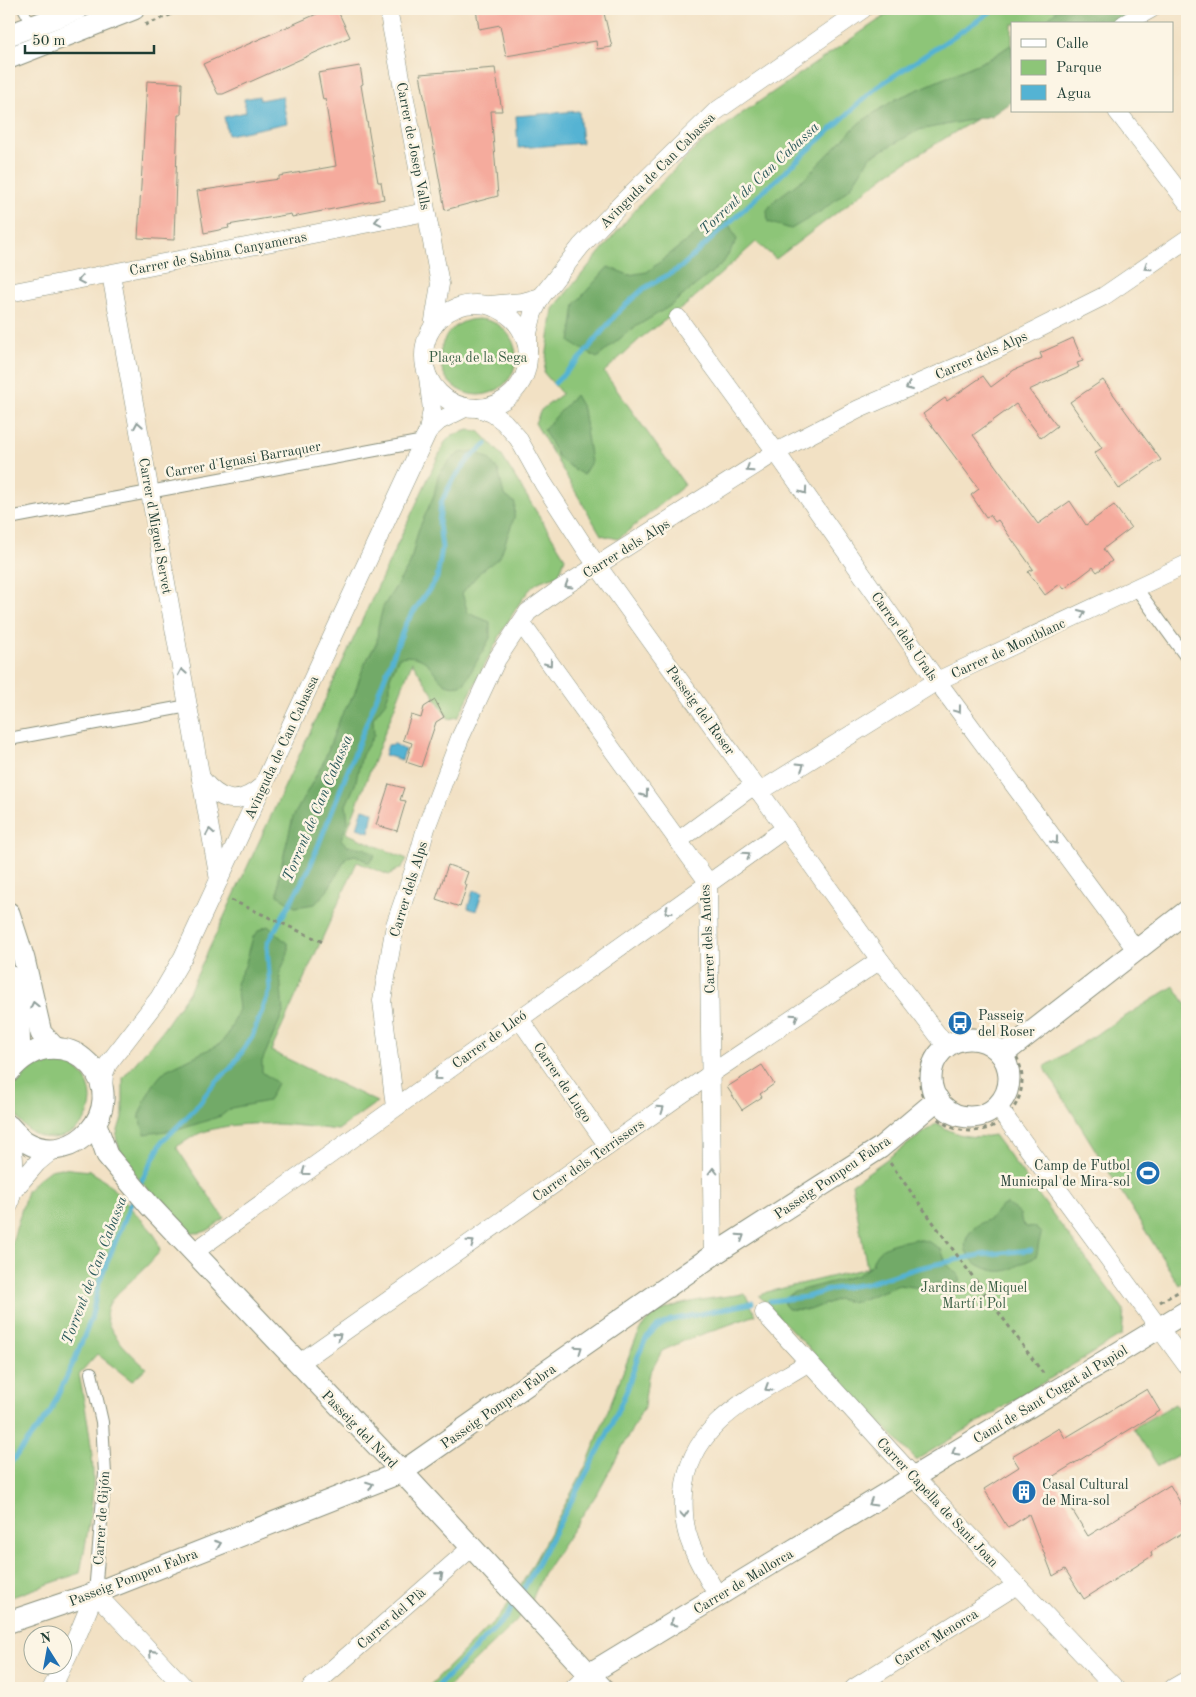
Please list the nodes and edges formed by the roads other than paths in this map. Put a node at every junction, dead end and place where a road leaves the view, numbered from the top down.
1 (78, 9) edge
2 (134, 9) edge
3 (388, 9) edge
4 (862, 9) edge
5 (1151, 9) edge
6 (1128, 22) edge
7 (17, 37) edge
8 (60, 40) junction
9 (1118, 112) edge
10 (1187, 202) edge
11 (426, 212) junction
12 (1187, 239) edge
13 (111, 274) junction
14 (440, 284) junction
15 (9, 293) edge
16 (541, 297) junction
17 (466, 305) junction
18 (485, 305) junction
19 (678, 318) dead end
20 (433, 327) junction
21 (528, 351) junction
22 (428, 377) junction
23 (513, 392) junction
24 (472, 408) junction
25 (426, 436) junction
26 (518, 438) junction
27 (776, 452) junction
28 (150, 491) junction
29 (9, 518) edge
30 (1187, 564) edge
31 (598, 566) junction
32 (1136, 588) junction
33 (520, 623) junction
34 (1187, 658) edge
35 (936, 681) junction
36 (188, 706) junction
37 (9, 739) edge
38 (201, 778) junction
39 (263, 786) junction
40 (757, 788) junction
41 (786, 828) junction
42 (678, 841) junction
43 (219, 880) junction
44 (708, 882) junction
45 (1187, 911) edge
46 (9, 912) edge
47 (1137, 951) junction
48 (880, 960) junction
49 (9, 976) edge
50 (519, 1018) junction
51 (943, 1043) junction
52 (54, 1047) junction
53 (1006, 1052) junction
54 (117, 1053) junction
55 (78, 1054) junction
56 (14, 1065) edge
57 (712, 1073) junction
58 (103, 1089) junction
59 (933, 1104) junction
60 (395, 1107) junction
61 (1002, 1112) junction
62 (96, 1124) junction
63 (9, 1127) edge
64 (608, 1146) junction
65 (63, 1147) junction
66 (118, 1170) junction
67 (11, 1198) edge
68 (194, 1252) junction
69 (713, 1255) junction
70 (1187, 1311) edge
71 (764, 1313) dead end
72 (1161, 1327) junction
73 (809, 1362) junction
74 (298, 1364) junction
75 (1187, 1366) edge
76 (91, 1374) dead end
77 (402, 1472) junction
78 (914, 1477) junction
79 (471, 1548) junction
80 (1017, 1585) junction
81 (95, 1593) junction
82 (718, 1596) junction
83 (9, 1622) edge
84 (1187, 1680) edge
85 (588, 1684) edge
86 (52, 1688) edge
87 (185, 1688) edge
88 (311, 1688) edge
89 (854, 1688) edge
90 (1115, 1688) edge
91 (1173, 1688) edge

1 - 7 street
2 - 8 street
3 - 11 street, Carrer de Josep Valls
4 - 16 street, Avinguda de Can Cabassa
5 - 6 street
7 - 8 street
7 - 8 lane
9 - 10 street
11 -> 13 street, Carrer de Sabina Canyameras
11 - 14 street, Carrer de Josep Valls
12 -> 27 street, Carrer dels Alps
13 -> 15 street, Carrer de Sabina Canyameras
28 -> 13 street, Carrer d'Miguel Servet
14 - 17 street
14 - 20 street, Carrer de Josep Valls
16 - 18 street
16 - 21 street, Avinguda de Can Cabassa
17 - 18 street
17 - 20 street
18 - 21 street
19 - 27 street, Carrer dels Urals
20 - 22 street
21 - 23 street
22 - 24 street
22 - 25 street, Avinguda de Can Cabassa
23 - 24 street
23 - 26 street, Passeig del Roser
24 - 25 street, Avinguda de Can Cabassa
24 - 26 street, Passeig del Roser
25 - 28 street, Carrer d'Ignasi Barraquer
25 - 39 street, Avinguda de Can Cabassa
26 - 31 street, Passeig del Roser
27 -> 31 street, Carrer dels Alps
27 -> 35 street, Carrer dels Urals
28 - 29 street, Carrer d'Ignasi Barraquer
36 -> 28 street, Carrer d'Miguel Servet
30 - 32 street, Carrer de Montblanc
31 -> 33 street, Carrer dels Alps
31 - 40 street, Passeig del Roser
32 - 34 street
35 -> 32 street, Carrer de Montblanc
33 -> 42 street, Carrer dels Andes
33 - 60 street, Carrer dels Alps
40 -> 35 street, Carrer de Montblanc
35 -> 47 street, Carrer dels Urals
36 - 37 street
36 - 38 street, Carrer d'Miguel Servet
38 - 39 street
43 -> 38 street, Carrer d'Miguel Servet
39 - 43 street, Avinguda de Can Cabassa
40 - 41 street, Passeig del Roser
40 - 42 street, Carrer de Montblanc
44 -> 41 street, Carrer de Lleó
41 - 48 street, Passeig del Roser
42 - 44 street, Carrer dels Andes
43 - 54 street, Avinguda de Can Cabassa
44 -> 50 street, Carrer de Lleó
44 - 57 street, Carrer dels Andes
45 - 47 street
52 -> 46 street
47 - 53 street
48 - 51 street, Passeig del Roser
57 -> 48 street, Carrer dels Terrissers
49 - 56 street
50 -> 60 street, Carrer de Lleó
50 - 64 street, Carrer de Lugo
51 - 53 street
51 - 59 street
52 - 55 street
52 - 56 street
53 - 61 street
54 - 55 street
54 - 58 street, Avinguda de Can Cabassa
55 - 58 street
64 -> 57 street, Carrer dels Terrissers
69 -> 57 street, Carrer dels Andes
58 - 62 street
59 - 61 street
69 -> 59 street, Passeig Pompeu Fabra
60 -> 68 street, Carrer de Lleó
61 - 72 street
62 - 65 street
62 - 66 street, Passeig del Nard
63 - 65 street, Passeig del Nard
63 - 67 street
74 -> 64 street, Carrer dels Terrissers
65 - 66 street, Passeig del Nard
65 - 67 street
66 - 68 street, Passeig del Nard
68 - 74 street, Passeig del Nard
77 -> 69 street, Passeig Pompeu Fabra
70 - 72 street, Camí de Sant Cugat al Papiol
71 - 73 street, Carrer Capella de Sant Joan
72 - 75 street
72 -> 78 street, Camí de Sant Cugat al Papiol
73 - 78 street, Carrer Capella de Sant Joan
73 -> 82 street
74 - 77 street, Passeig del Nard
76 - 81 street, Carrer de Gijón
77 - 79 street, Passeig del Nard
81 -> 77 street, Passeig Pompeu Fabra
78 - 80 street, Carrer Capella de Sant Joan
78 -> 82 street, Carrer de Mallorca
79 - 85 street, Passeig del Nard
88 -> 79 street, Carrer del Plà
80 - 89 street, Carrer Menorca
80 - 90 street, Carrer Capella de Sant Joan
81 - 83 street, Passeig Pompeu Fabra
81 - 86 street
87 -> 81 street
82 -> 85 street, Carrer de Mallorca
84 - 91 street

